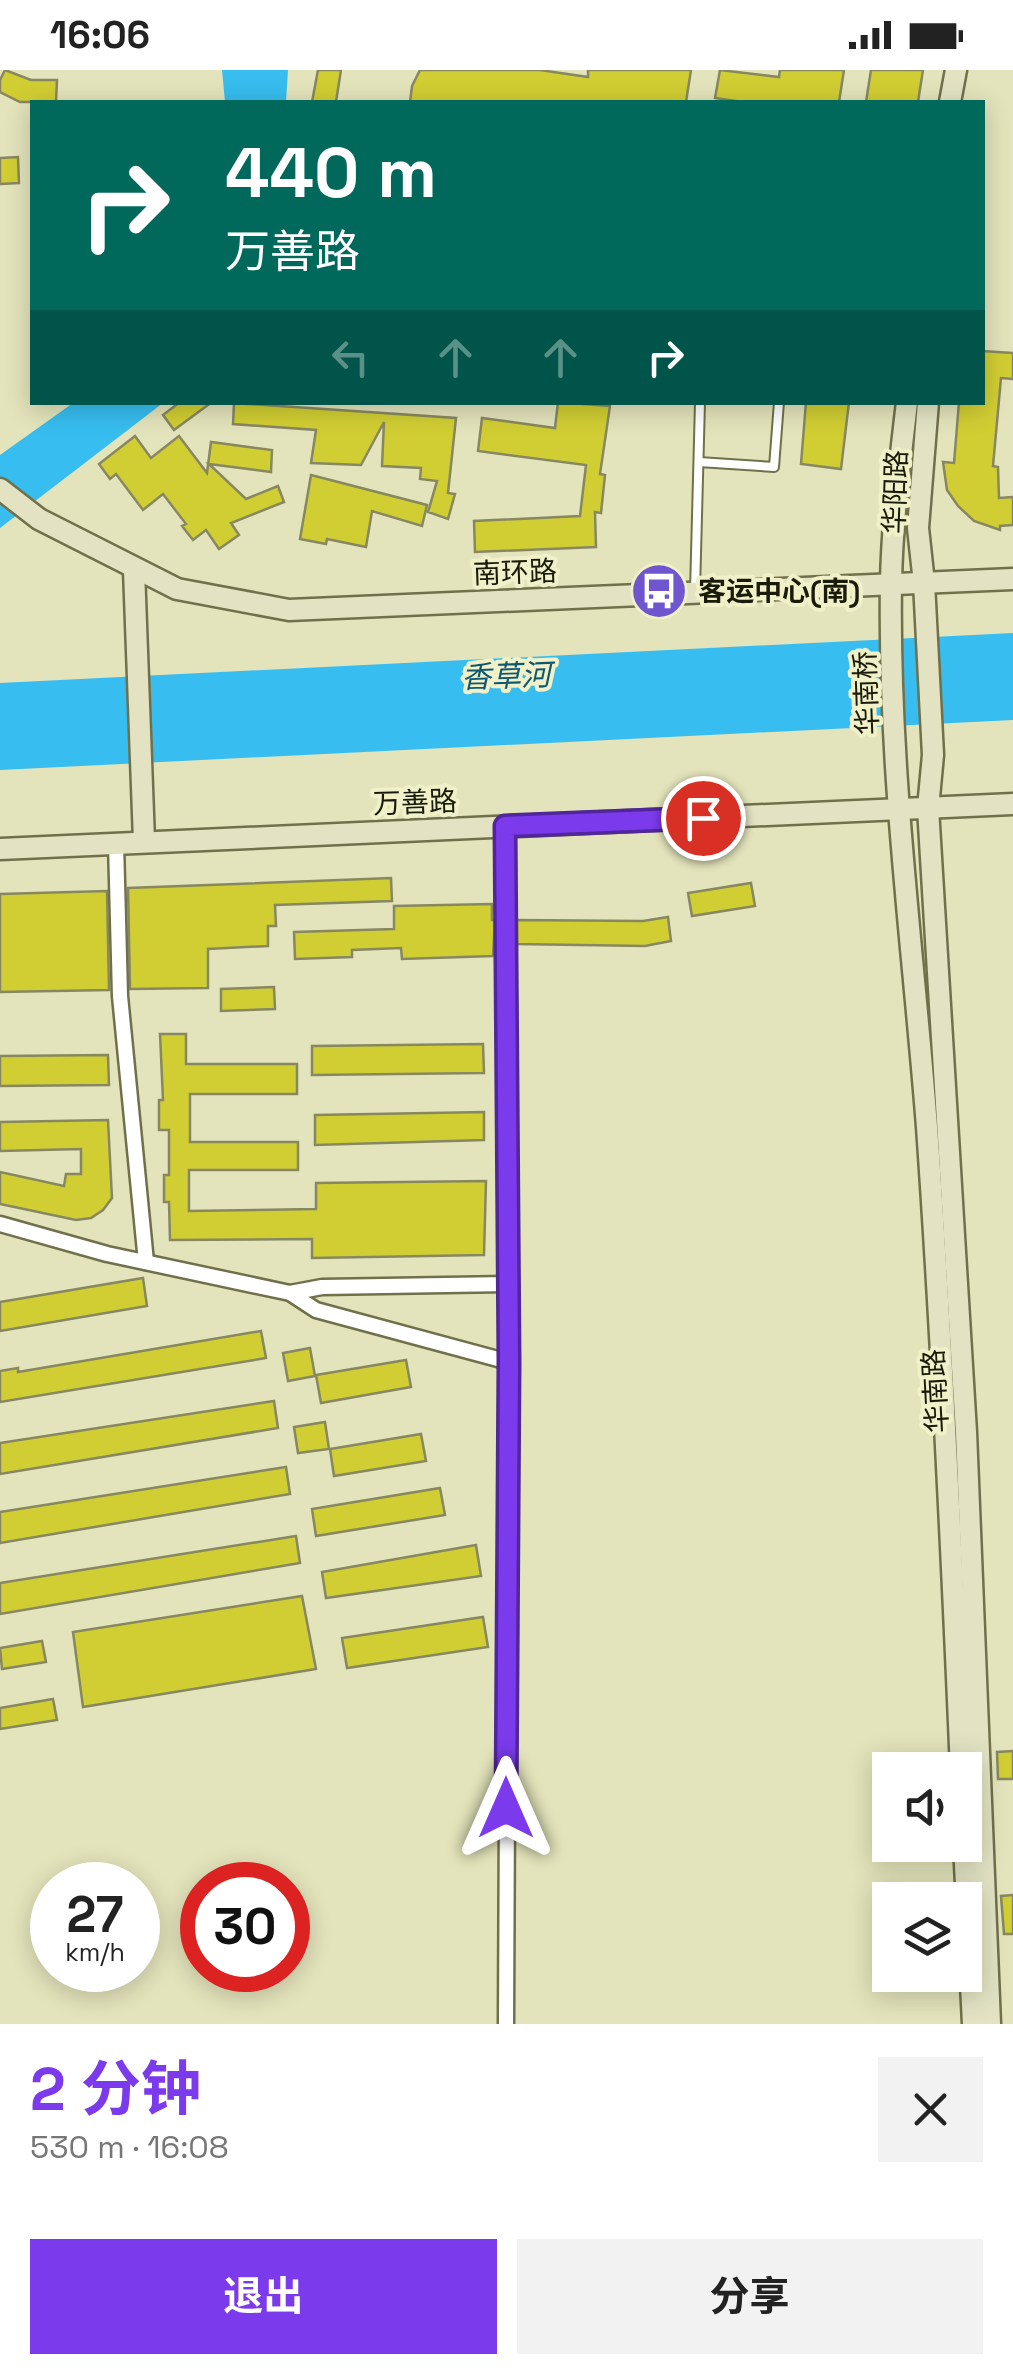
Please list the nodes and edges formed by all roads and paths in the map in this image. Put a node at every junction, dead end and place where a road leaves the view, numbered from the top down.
1 (956, 70) edge
2 (966, 70) edge
3 (950, 100) edge
4 (961, 100) edge
5 (700, 405) edge
6 (779, 405) edge
7 (907, 405) edge
8 (928, 405) edge
9 (698, 462) junction
10 (0, 489) edge
11 (134, 570) junction
12 (1013, 579) edge
13 (924, 583) junction
14 (891, 584) junction
15 (695, 592) junction
16 (896, 759) joint
17 (1013, 804) edge
18 (928, 808) junction
19 (900, 809) junction
20 (505, 826) junction
21 (144, 842) junction
22 (116, 843) junction
23 (0, 849) edge
24 (0, 1224) edge
25 (146, 1262) junction
26 (508, 1284) junction
27 (290, 1293) junction
28 (509, 1362) junction
29 (960, 1752) edge
30 (965, 1862) edge
31 (506, 2024) edge
32 (973, 2024) edge
33 (990, 2024) edge

1 - 3 main road
2 - 4 main road
5 - 9 lane
6 - 9 lane
7 - 14 main road
8 - 13 main road, 华阳路
9 - 15 lane
10 - 11 main road, 南环路
11 - 15 main road, 南环路
11 - 21 main road
12 - 13 main road, 南环路
13 - 14 main road, 南环路
13 - 18 main road, 华南路
14 - 15 main road, 南环路
14 - 16 main road, 华南桥
16 - 19 main road, 华南路
17 - 18 main road, 万善路
18 - 19 main road, 万善路
18 - 33 main road, 华南路
19 - 20 main road, 万善路
19 - 29 main road, 华南路
20 - 21 main road, 万善路
20 - 26 street
21 - 22 main road, 万善路
22 - 23 main road, 万善路
22 - 25 street
24 - 25 street
25 - 27 street
26 - 27 street
26 - 28 street
27 - 28 street
28 - 31 street
30 - 32 main road

